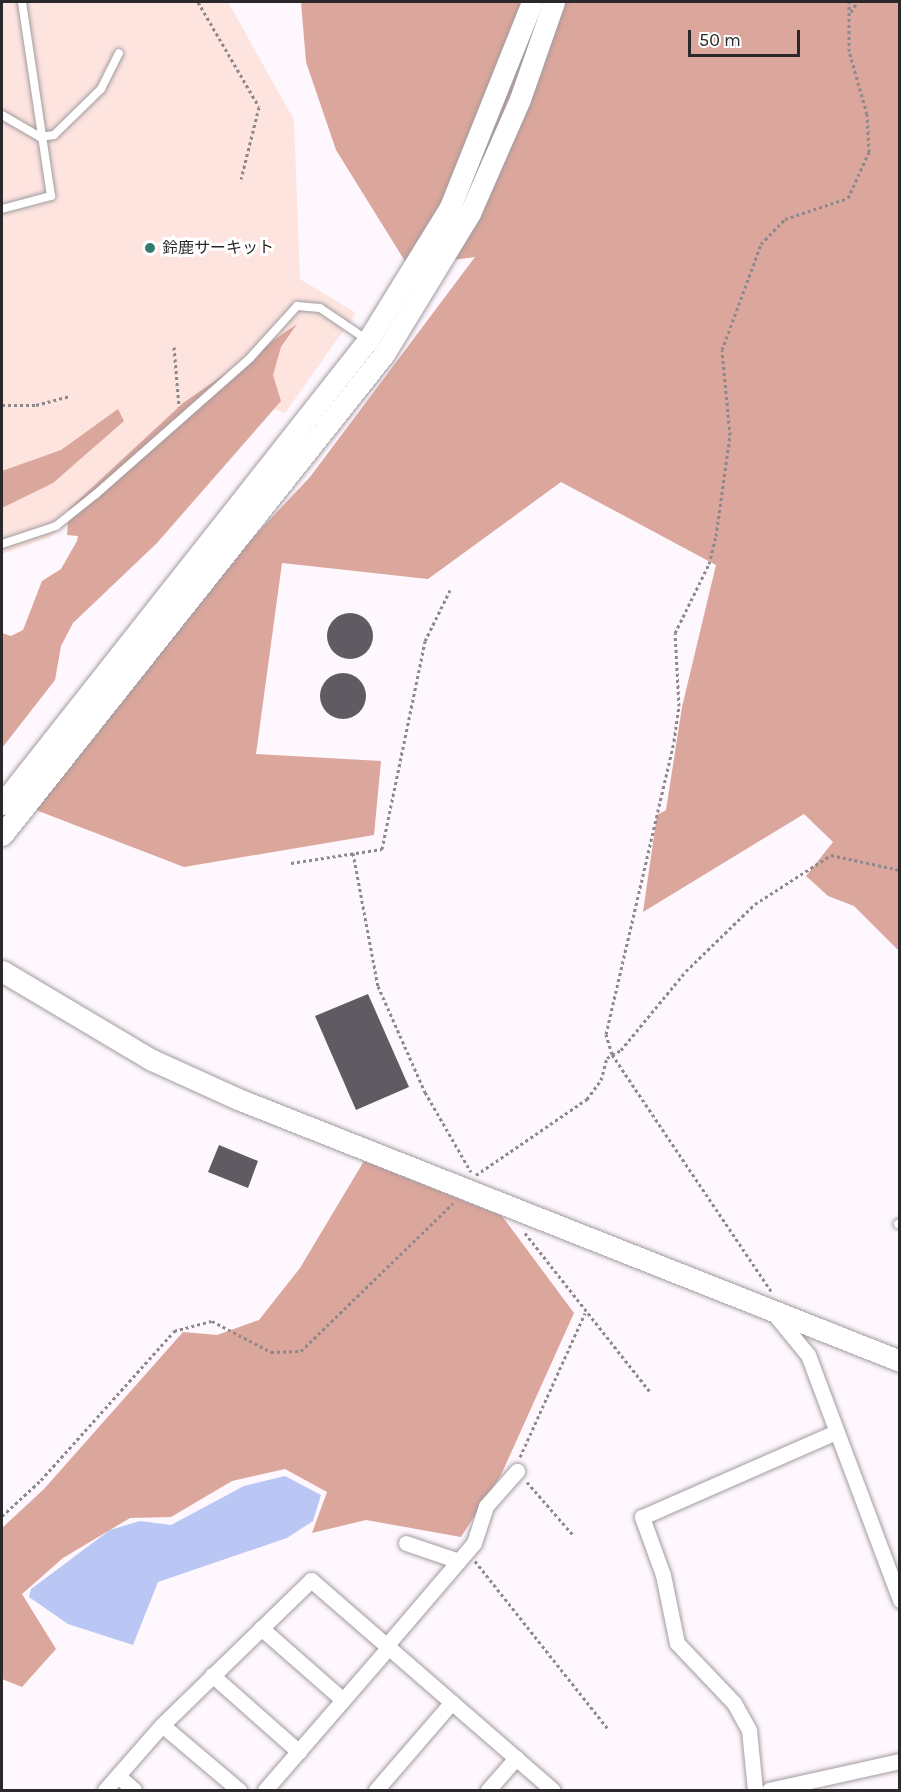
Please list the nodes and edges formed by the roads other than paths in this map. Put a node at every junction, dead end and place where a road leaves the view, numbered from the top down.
1 (22, 2) edge
2 (532, 2) edge
3 (554, 2) edge
4 (119, 53) dead end
5 (2, 115) edge
6 (40, 137) junction
7 (2, 208) edge
8 (368, 340) junction
9 (2, 544) edge
10 (2, 804) edge
11 (2, 835) edge
12 (2, 971) edge
13 (774, 1305) junction
14 (900, 1361) edge
15 (836, 1432) junction
16 (517, 1471) road end
17 (406, 1543) dead end
18 (461, 1555) junction
19 (900, 1600) edge
20 (261, 1628) junction
21 (388, 1647) junction
22 (212, 1675) junction
23 (343, 1700) junction
24 (452, 1702) junction
25 (162, 1725) junction
26 (299, 1752) junction
27 (516, 1758) junction
28 (900, 1761) edge
29 (118, 1776) junction
30 (105, 1791) edge
31 (134, 1791) edge
32 (239, 1791) edge
33 (266, 1791) edge
34 (376, 1791) edge
35 (488, 1791) edge
36 (553, 1791) edge
37 (755, 1791) edge
38 (769, 1791) edge

1 - 6 lane
2 - 8 street
3 - 11 street
4 - 6 lane
5 - 6 lane
6 - 7 lane
8 - 9 lane
8 - 10 street
12 - 13 street
13 - 14 street
13 - 15 street
15 - 19 street
15 - 37 street
16 - 18 street
17 - 18 street
18 - 21 street
20 - 21 street
20 - 22 street
20 - 23 street
21 - 23 street
21 - 24 street
22 - 25 street
22 - 26 street
23 - 26 street
24 - 27 street
24 - 34 street
25 - 29 street
25 - 32 street
26 - 33 street
27 - 35 street
27 - 36 street
28 - 38 street
29 - 30 street
29 - 31 street

